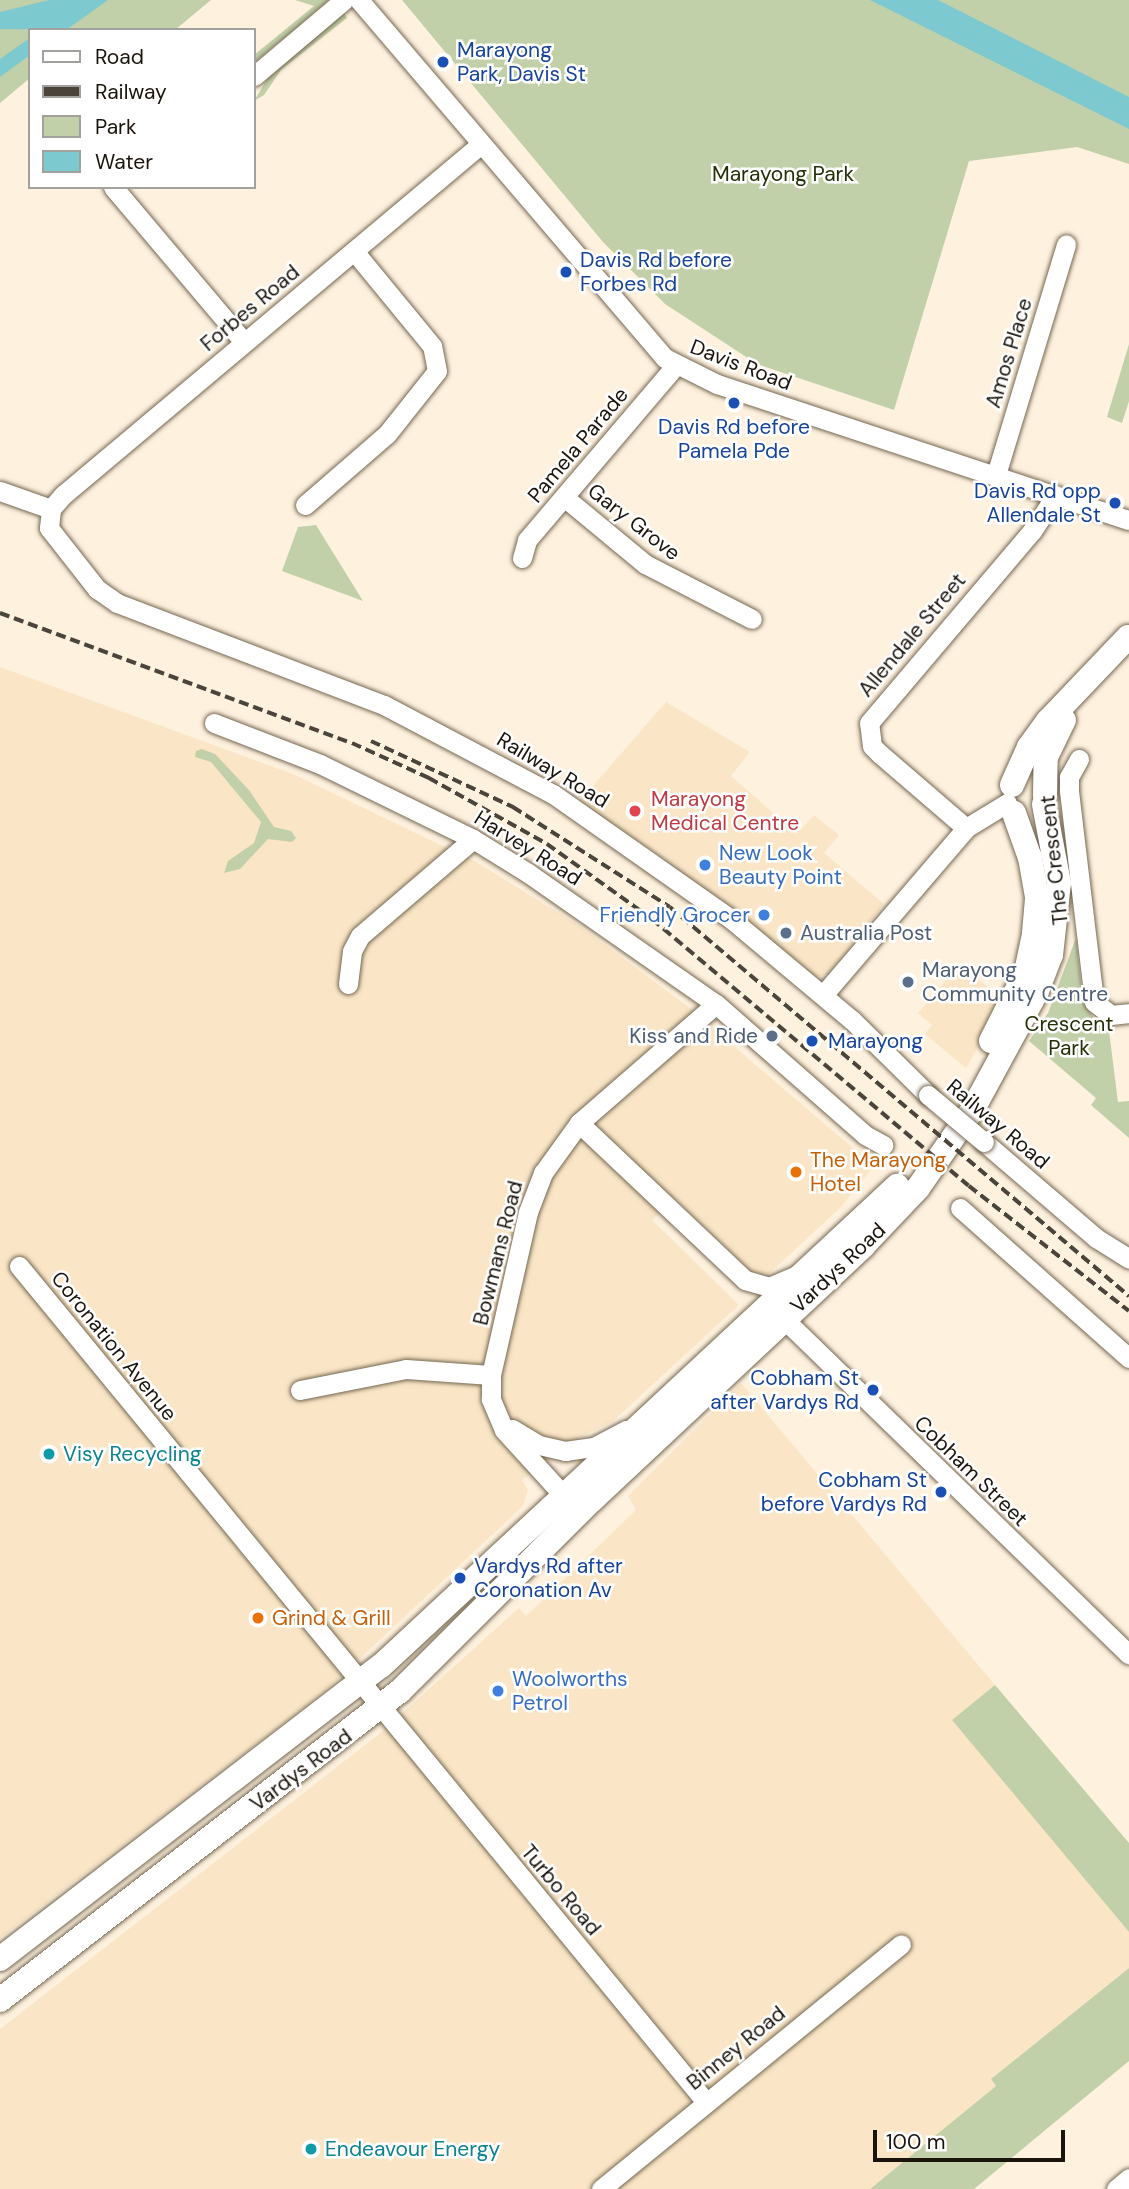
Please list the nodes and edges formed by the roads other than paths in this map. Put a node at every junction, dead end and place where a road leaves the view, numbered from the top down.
1 (344, 0) edge
2 (359, 0) edge
3 (256, 74) edge
4 (481, 144) junction
5 (115, 189) edge
6 (1066, 244) dead end
7 (354, 251) junction
8 (244, 342) junction
9 (676, 365) junction
10 (996, 475) junction
11 (0, 491) edge
12 (1056, 495) junction
13 (564, 497) junction
14 (304, 505) dead end
15 (51, 509) junction
16 (1129, 520) edge
17 (522, 558) dead end
18 (752, 619) dead end
19 (1128, 636) edge
20 (214, 723) dead end
21 (1079, 759) dead end
22 (1011, 800) junction
23 (1044, 800) junction
24 (966, 828) junction
25 (474, 839) junction
26 (348, 984) dead end
27 (823, 995) junction
28 (716, 1004) junction
29 (1129, 1013) edge
30 (579, 1123) junction
31 (883, 1144) dead end
32 (960, 1208) dead end
33 (1129, 1259) edge
34 (19, 1266) dead end
35 (813, 1267) junction
36 (784, 1318) junction
37 (725, 1344) junction
38 (1129, 1358) edge
39 (491, 1375) junction
40 (300, 1390) dead end
41 (651, 1413) junction
42 (497, 1418) junction
43 (572, 1504) junction
44 (1129, 1654) edge
45 (360, 1683) junction
46 (382, 1707) junction
47 (901, 1944) dead end
48 (0, 1959) edge
49 (0, 2000) edge
50 (706, 2102) junction
51 (1129, 2178) edge
52 (601, 2189) edge
53 (1116, 2189) edge

1 - 3 street
2 - 4 street, Davis Road
4 - 7 street, Forbes Road
4 - 9 street, Davis Road
5 - 8 street
6 - 10 street, Amos Place
7 - 8 street, Forbes Road
7 - 14 street
8 - 15 street, Forbes Road
9 - 10 street, Davis Road
9 - 13 street, Pamela Parade
10 - 12 street, Davis Road
11 - 15 street
12 - 16 street, Davis Road
12 - 24 street, Allendale Street
13 - 17 street, Pamela Parade
13 - 18 street, Gary Grove
15 - 27 street, Railway Road
19 - 22 main road
19 - 23 main road, Vardys Road
20 - 25 street, Harvey Road
21 - 29 street, The Crescent
22 - 23 main road
22 - 23 main road
22 - 24 street
22 - 35 main road, Vardys Road
23 - 36 main road, Vardys Road
24 - 27 street
25 - 26 street
25 - 28 street, Harvey Road
27 - 33 street, Railway Road, bridge
28 - 30 street, Bowmans Road
28 - 31 street, Harvey Road
30 - 35 street
30 - 39 street, Bowmans Road
32 - 38 street
34 - 45 street, Coronation Avenue
35 - 36 main road, Vardys Road
35 - 37 main road, Vardys Road
36 - 37 main road, Vardys Road
36 - 43 main road, Vardys Road
36 - 44 street, Cobham Street
37 - 41 main road, Vardys Road
39 - 40 street
39 - 42 street, Bowmans Road
41 - 42 street
41 - 43 main road, Vardys Road
42 - 43 street
43 - 45 main road, Vardys Road
43 - 46 main road, Vardys Road
45 - 46 street, Coronation Avenue
45 - 48 main road, Vardys Road
46 - 49 main road, Vardys Road
46 - 50 street, Turbo Road
47 - 50 street, Binney Road
50 - 52 street, Binney Road
51 - 53 street

